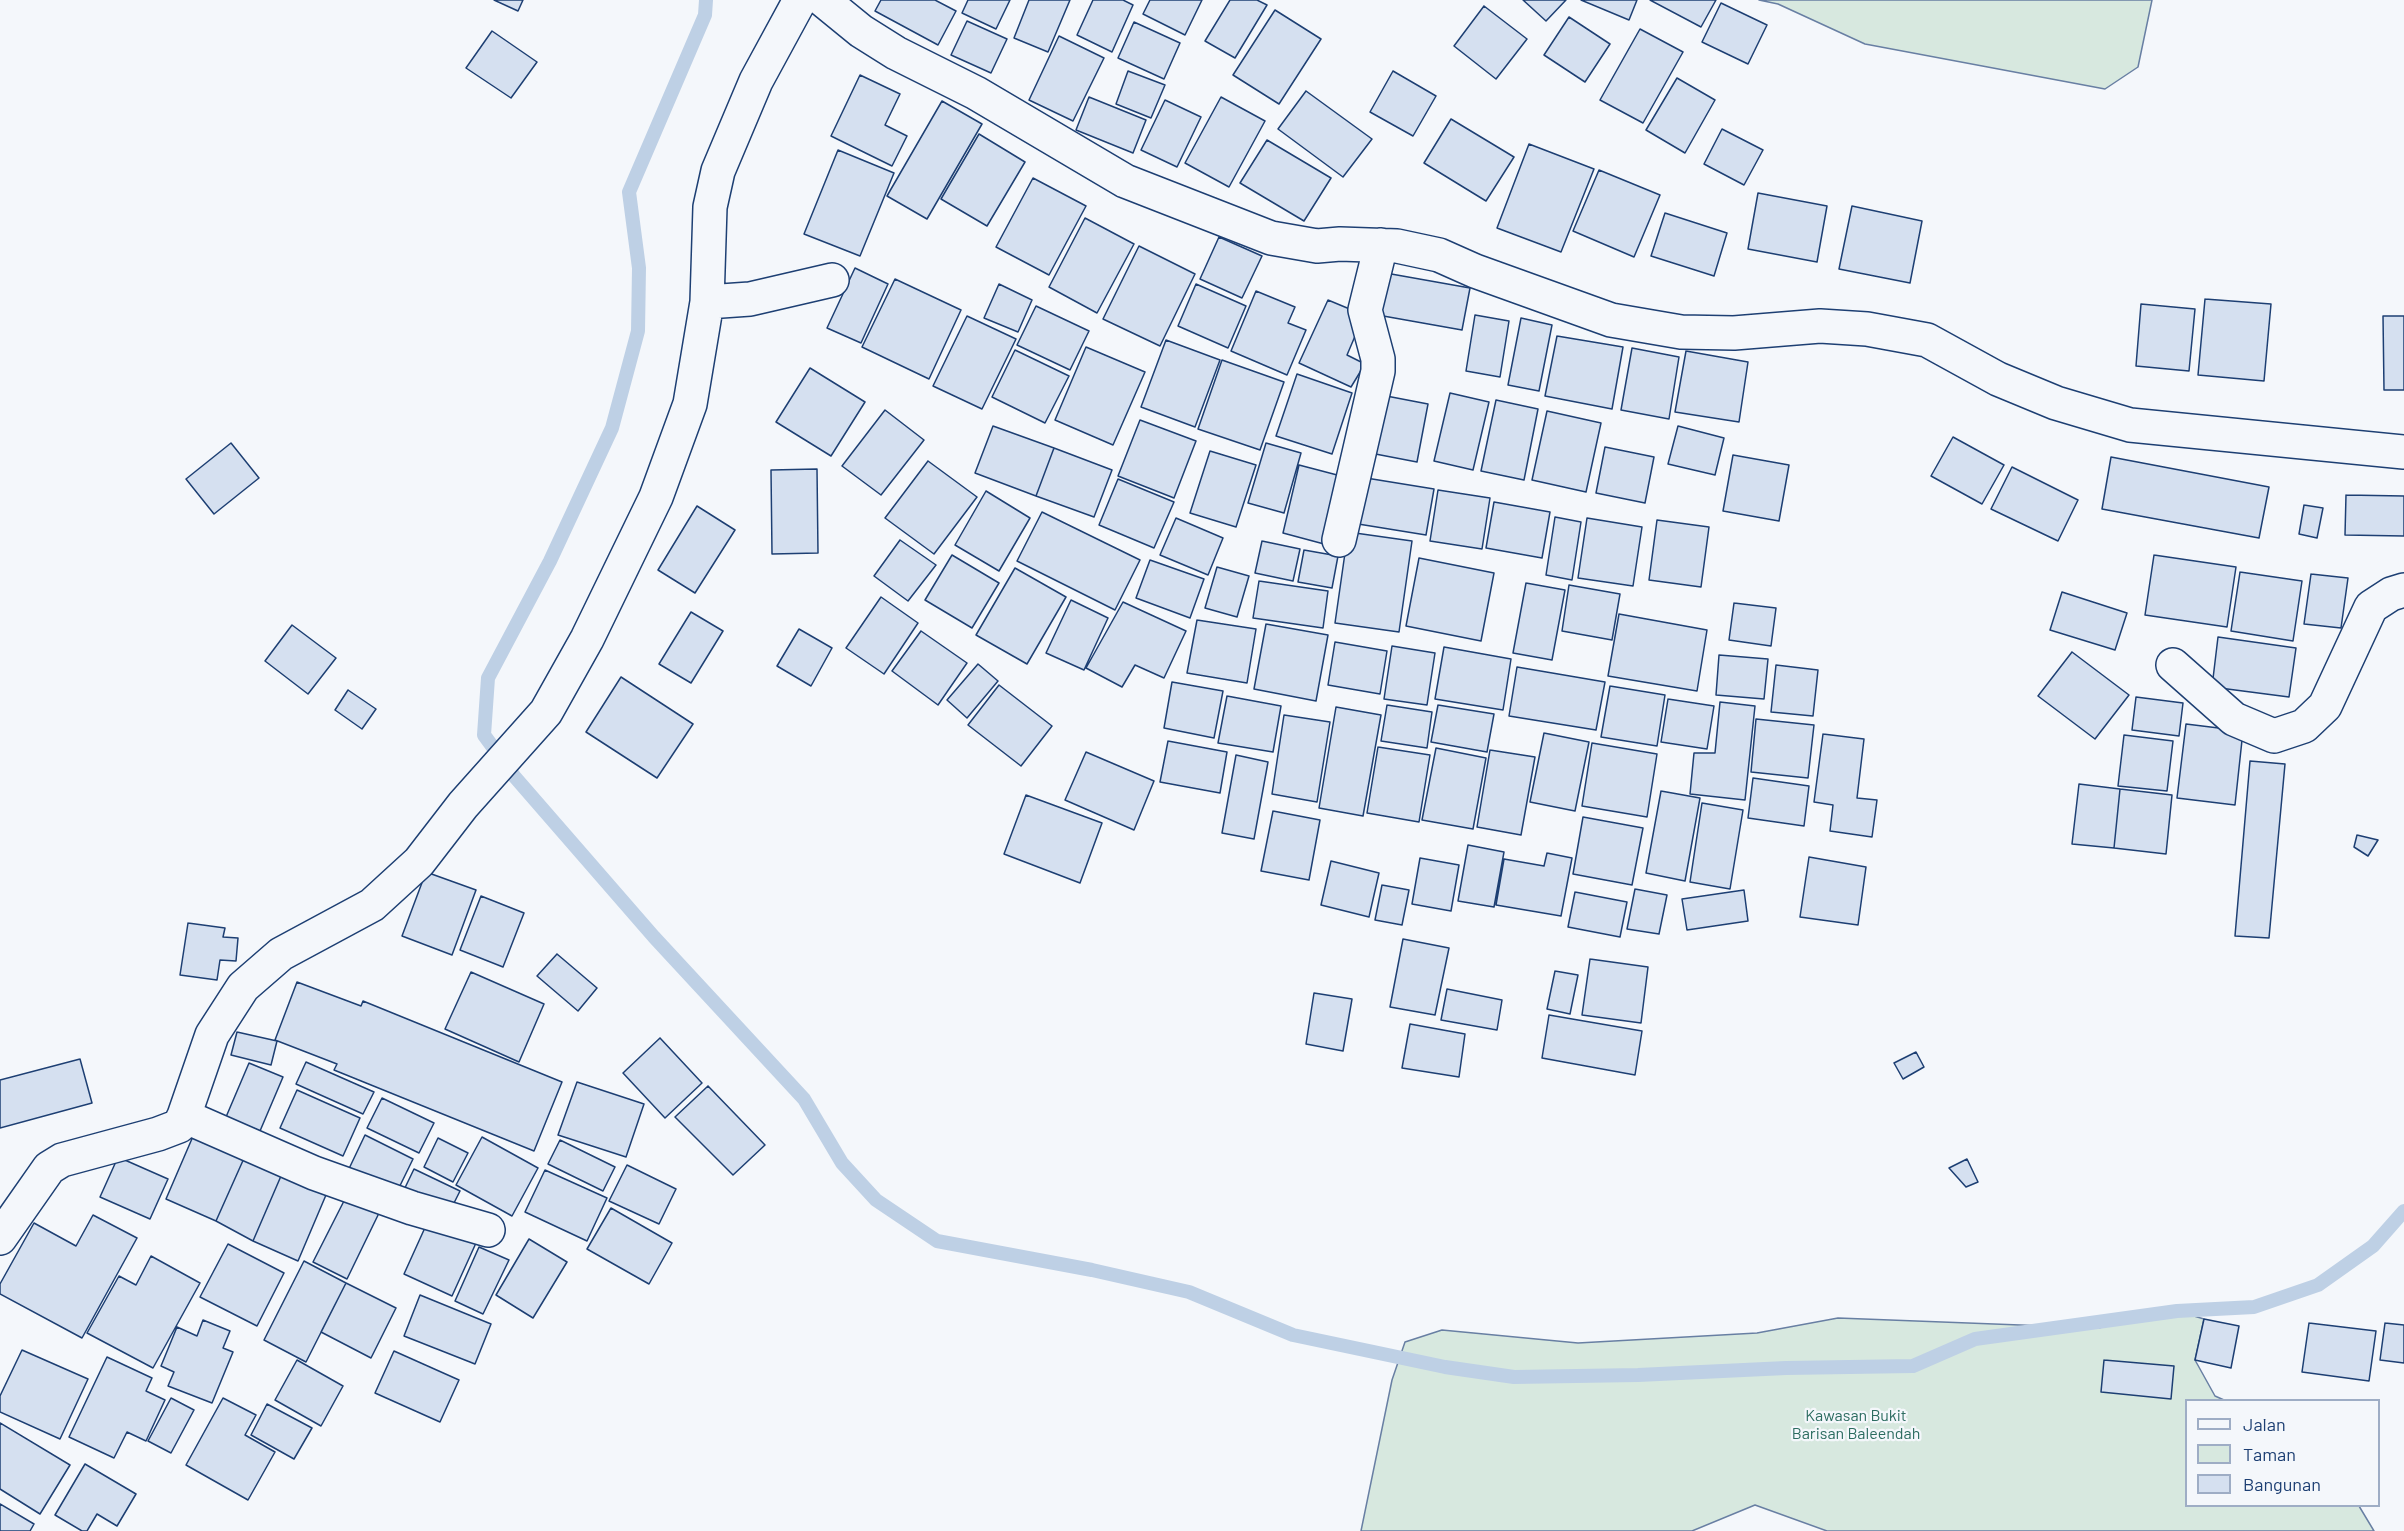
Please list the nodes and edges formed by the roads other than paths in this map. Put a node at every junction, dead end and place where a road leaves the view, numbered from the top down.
1 (800, 0) edge
2 (823, 0) edge
3 (1381, 245) junction
4 (832, 280) dead end
5 (706, 302) junction
6 (2404, 452) edge
7 (1339, 540) dead end
8 (2404, 590) edge
9 (2173, 665) dead end
10 (184, 1116) junction
11 (488, 1230) dead end
12 (0, 1238) edge

1 - 5 street
2 - 3 street
3 - 6 street
3 - 7 street
4 - 5 street
5 - 10 street
8 - 9 street
10 - 11 street
10 - 12 street

